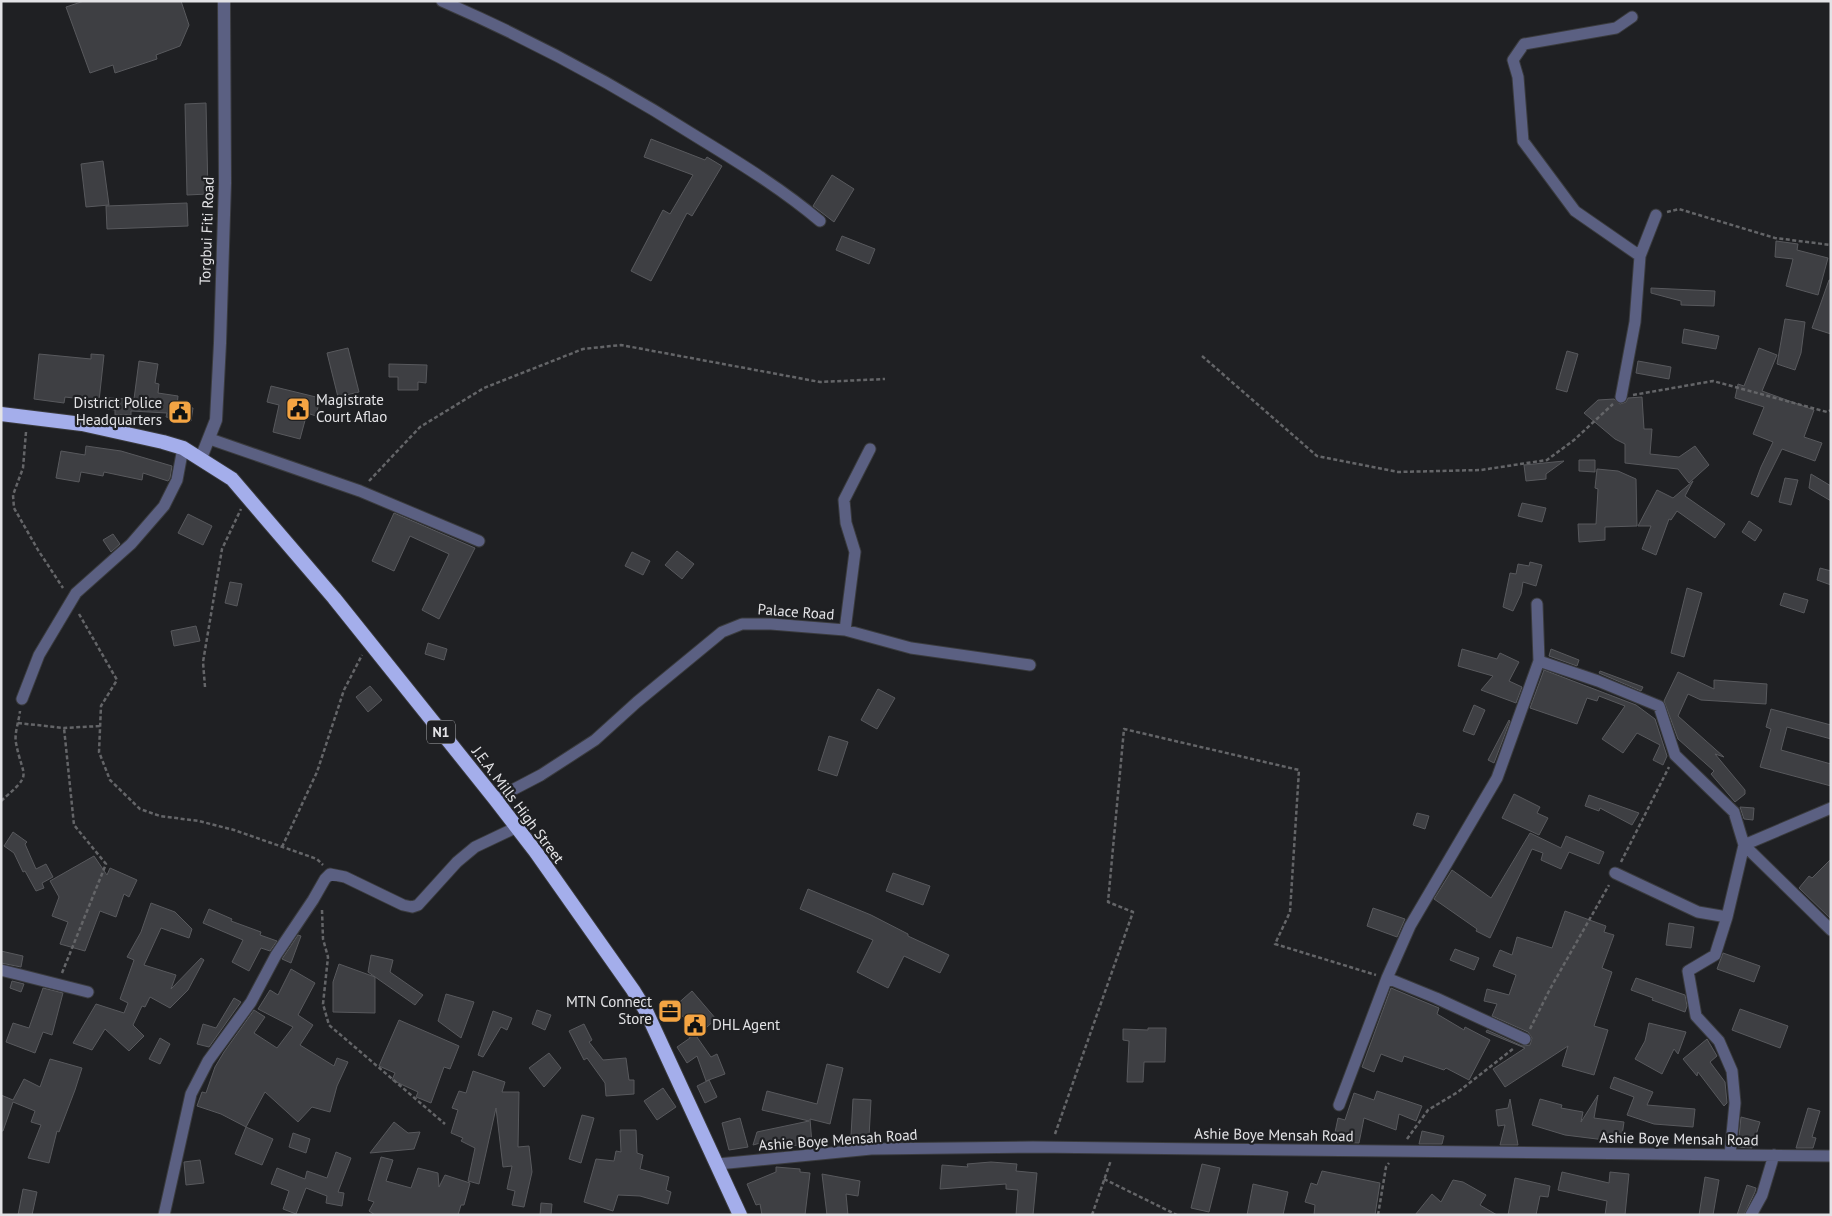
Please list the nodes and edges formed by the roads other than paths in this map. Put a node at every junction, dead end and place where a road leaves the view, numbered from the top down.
1 (224, 1) edge
2 (442, 1) edge
3 (1632, 18) dead end
4 (1656, 215) road end
5 (820, 221) dead end
6 (1640, 256) junction
7 (1621, 397) road end
8 (1, 414) edge
9 (210, 438) junction
10 (184, 448) junction
11 (870, 449) dead end
12 (201, 458) junction
13 (479, 540) dead end
14 (1537, 604) dead end
15 (846, 630) junction
16 (1539, 661) junction
17 (1030, 665) dead end
18 (22, 699) road end
19 (495, 798) junction
20 (1831, 808) edge
21 (516, 827) junction
22 (1744, 845) junction
23 (1615, 873) road end
24 (1727, 917) junction
25 (1831, 930) edge
26 (1, 970) edge
27 (1387, 978) junction
28 (88, 992) dead end
29 (1525, 1039) road end
30 (1339, 1105) dead end
31 (1730, 1155) junction
32 (1774, 1155) junction
33 (1831, 1156) edge
34 (718, 1164) junction
35 (164, 1215) edge
36 (740, 1215) edge
37 (1751, 1215) edge

1 - 9 street, Torgbui Fiti Road
2 - 5 street
3 - 6 street
4 - 6 street
6 - 7 street
8 - 10 highway, J.E.A. Mills High Street / N1
9 - 12 street, Torgbui Fiti Road
9 - 13 street
10 - 12 highway, J.E.A. Mills High Street / N1
10 - 18 street
11 - 15 street
12 - 19 highway, J.E.A. Mills High Street / N1
14 - 16 street
15 - 17 street, Palace Road
15 - 19 street, Palace Road
16 - 22 street
16 - 27 street
19 - 21 highway, J.E.A. Mills High Street / N1
20 - 22 street
21 - 34 highway, J.E.A. Mills High Street / N1
21 - 35 street
22 - 24 street
22 - 25 street
23 - 24 street
24 - 31 street
26 - 28 street
27 - 29 street
27 - 30 street
31 - 32 street, Ashie Boye Mensah Road
31 - 34 street, Ashie Boye Mensah Road
32 - 33 street, Ashie Boye Mensah Road
32 - 37 street
34 - 36 highway, J.E.A. Mills High Street / N1

